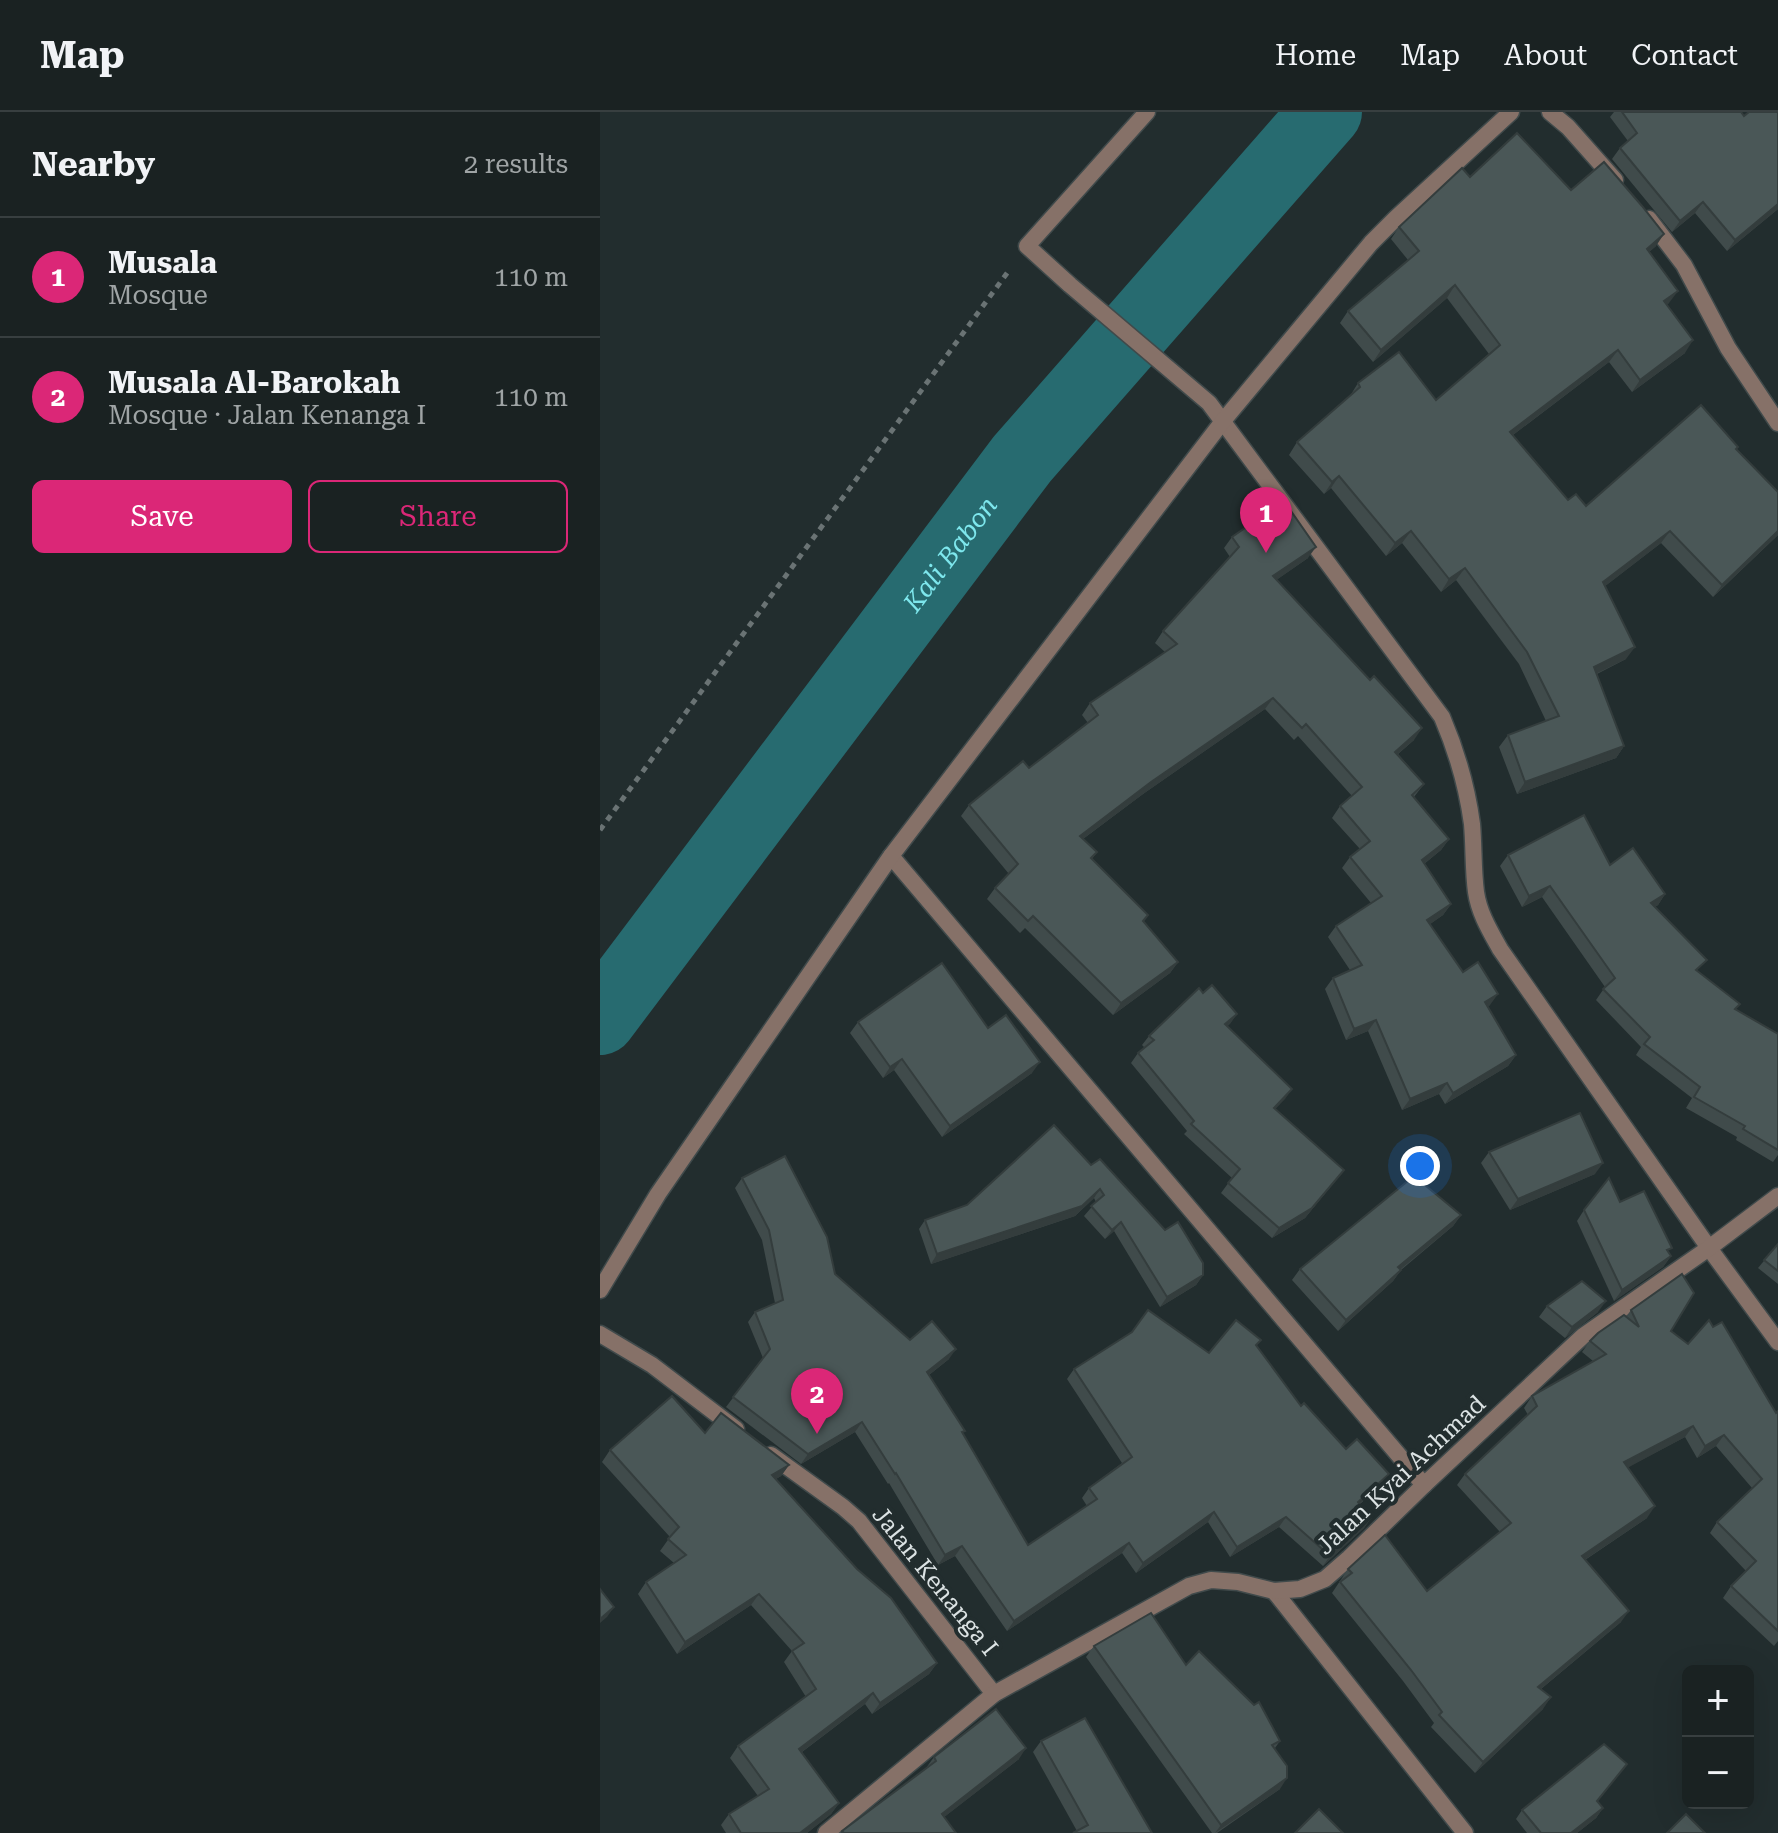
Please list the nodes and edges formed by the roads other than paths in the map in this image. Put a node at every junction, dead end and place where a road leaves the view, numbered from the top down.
1 (1147, 112) edge
2 (1511, 112) edge
3 (1550, 112) edge
4 (1621, 187) edge
5 (1642, 211) edge
6 (1223, 421) junction
7 (1778, 423) edge
8 (891, 856) junction
9 (1778, 1196) edge
10 (1709, 1248) junction
11 (600, 1290) edge
12 (600, 1334) edge
13 (1778, 1342) edge
14 (1424, 1485) junction
15 (1274, 1591) junction
16 (994, 1694) junction
17 (826, 1833) edge
18 (1465, 1833) edge

1 - 6 street
2 - 6 street
3 - 4 street
5 - 7 street
6 - 8 street
6 - 10 street
8 - 11 street
8 - 14 street
9 - 10 street, Jalan Kyai Achmad
10 - 13 street
10 - 14 street, Jalan Kyai Achmad
12 - 16 street, Jalan Kenanga I
14 - 15 street, Jalan Kyai Achmad
15 - 16 street, Jalan Kyai Achmad
15 - 18 street
16 - 17 street, Jalan Kyai Achmad

